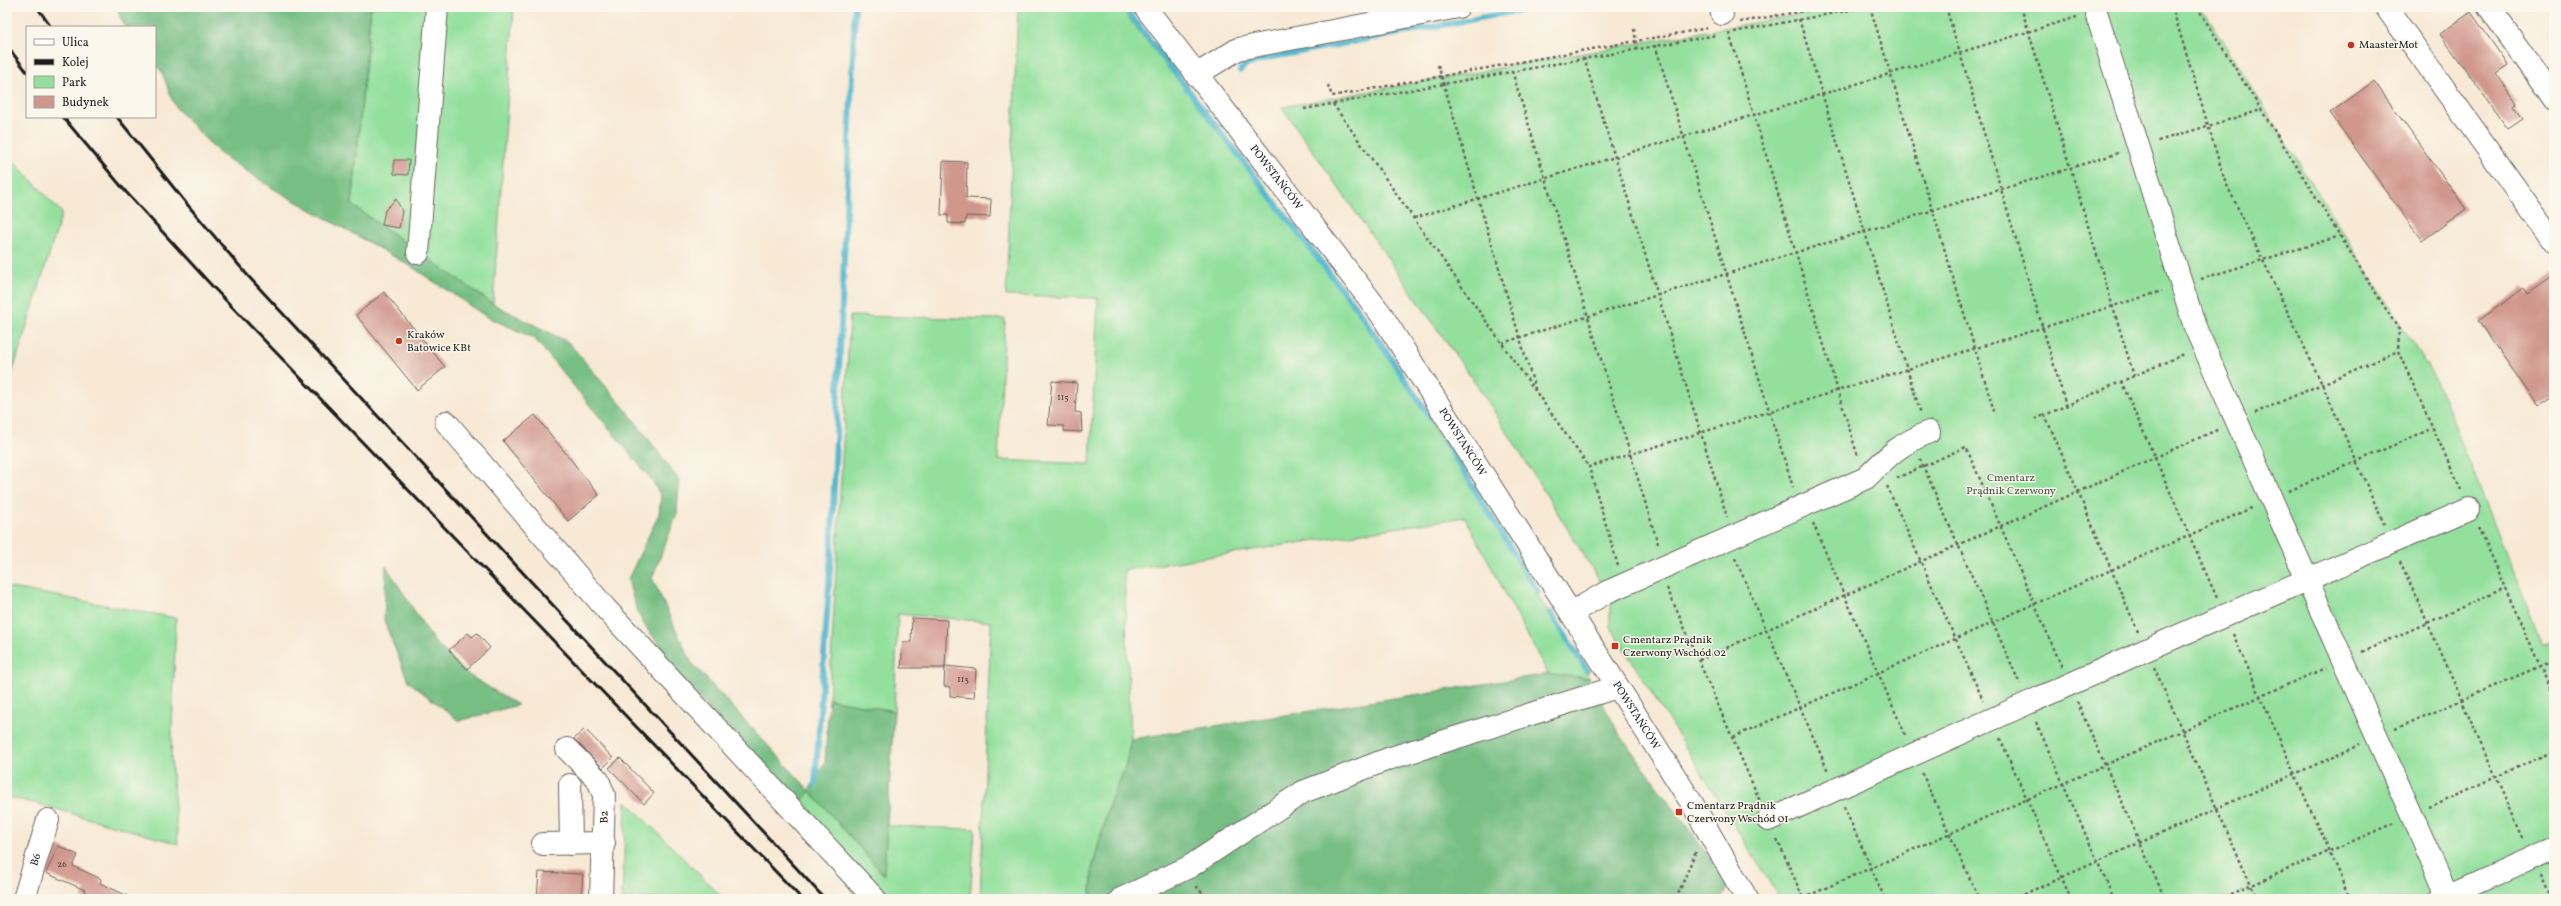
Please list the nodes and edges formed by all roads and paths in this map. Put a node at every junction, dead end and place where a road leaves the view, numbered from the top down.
1 (437, 7) edge
2 (1145, 7) edge
3 (1458, 7) edge
4 (1826, 7) edge
5 (1834, 7) edge
6 (1866, 7) edge
7 (1870, 7) edge
8 (1946, 7) edge
9 (2021, 7) edge
10 (2172, 7) edge
11 (2197, 7) edge
12 (2386, 7) edge
13 (2489, 7) edge
14 (1835, 13) junction
15 (1820, 15) dead end
16 (2088, 16) joint
17 (1799, 19) dead end
18 (1723, 21) edge
19 (1634, 30) dead end
20 (2028, 32) junction
21 (1636, 41) junction
22 (1655, 45) dead end
23 (1647, 46) dead end
24 (1637, 48) junction
25 (1959, 52) junction
26 (1584, 58) junction
27 (1438, 65) dead end
28 (1512, 71) junction
29 (1890, 73) junction
30 (1196, 75) junction
31 (1441, 76) junction
32 (1443, 84) junction
33 (1328, 85) dead end
34 (1822, 95) junction
35 (2554, 99) edge
36 (1333, 104) junction
37 (1304, 109) dead end
38 (2261, 110) junction
39 (1753, 116) junction
40 (2208, 126) junction
41 (1684, 137) junction
42 (2138, 147) junction
43 (1616, 158) junction
44 (2070, 168) junction
45 (1546, 178) junction
46 (2001, 190) junction
47 (1477, 199) junction
48 (1932, 211) junction
49 (1414, 218) junction
50 (1864, 232) junction
51 (2340, 236) junction
52 (2554, 242) edge
53 (418, 253) dead end
54 (1794, 253) junction
55 (2263, 260) junction
56 (1726, 274) junction
57 (2182, 284) junction
58 (1659, 294) junction
59 (2112, 306) junction
60 (1589, 316) junction
61 (2044, 327) junction
62 (1520, 337) junction
63 (1502, 343) junction
64 (2203, 345) junction
65 (1975, 348) junction
66 (1907, 369) junction
67 (2134, 376) junction
68 (2121, 381) junction
69 (2322, 384) junction
70 (1837, 390) junction
71 (1537, 394) junction
72 (2066, 405) junction
73 (1769, 411) junction
74 (1995, 414) dead end
75 (2045, 414) junction
76 (2035, 419) dead end
77 (2235, 421) junction
78 (446, 422) dead end
79 (2433, 428) dead end
80 (1700, 432) junction
81 (1928, 433) joint
82 (1631, 454) junction
83 (2156, 458) junction
84 (2356, 461) junction
85 (1588, 467) junction
86 (1872, 472) junction
87 (2077, 493) junction
88 (2270, 500) junction
89 (1802, 508) junction
90 (2469, 509) dead end
91 (2189, 535) junction
92 (1730, 540) junction
93 (2392, 543) junction
94 (1920, 562) junction
95 (1663, 569) junction
96 (2112, 570) junction
97 (2306, 580) junction
98 (1624, 585) junction
99 (2505, 588) dead end
100 (1843, 596) junction
101 (1571, 614) junction
102 (2225, 616) junction
103 (2428, 623) junction
104 (1766, 630) junction
105 (1955, 640) junction
106 (2146, 650) junction
107 (1699, 660) junction
108 (2554, 660) edge
109 (2343, 661) junction
110 (2540, 666) junction
111 (1878, 674) junction
112 (1617, 687) junction
113 (2261, 696) junction
114 (2554, 697) edge
115 (2462, 700) junction
116 (1800, 707) junction
117 (1992, 720) junction
118 (2183, 731) junction
119 (2377, 737) junction
120 (1733, 738) junction
121 (567, 749) dead end
122 (2554, 751) edge
123 (1913, 755) junction
124 (2295, 774) junction
125 (2496, 777) junction
126 (570, 785) dead end
127 (1836, 790) junction
128 (2027, 800) junction
129 (2217, 808) junction
130 (2412, 815) junction
131 (48, 820) dead end
132 (1768, 820) junction
133 (1706, 826) junction
134 (1950, 834) junction
135 (604, 843) junction
136 (543, 844) dead end
137 (571, 844) junction
138 (2554, 848) edge
139 (2329, 852) junction
140 (2532, 858) junction
141 (1871, 868) junction
142 (2062, 877) junction
143 (2251, 886) junction
144 (1745, 897) edge
145 (29, 898) edge
146 (1804, 898) edge
147 (2446, 898) edge
148 (601, 899) edge
149 (875, 899) edge
150 (1121, 899) edge
151 (1676, 899) edge
152 (1885, 899) edge
153 (1979, 899) edge
154 (2013, 899) edge
155 (2071, 899) edge
156 (2220, 899) edge
157 (2257, 899) edge
158 (2350, 899) edge
159 (2550, 899) edge

1 - 53 street
2 - 30 street, POWSTAŃCÓW
3 - 30 street
4 - 18 path
5 - 14 path
6 - 14 path
7 - 29 path
8 - 25 path
9 - 20 path
10 - 40 path
11 - 38 path
12 - 52 street
13 - 35 street
14 - 15 path
16 - 20 path
16 - 42 street
17 - 34 path
18 - 21 path
18 - 39 path
19 - 21 path
20 - 25 path
20 - 44 path
21 - 24 path
21 - 31 path
22 - 41 path
23 - 24 path
24 - 26 path
25 - 29 path
25 - 46 path
26 - 28 path
26 - 43 path
27 - 31 path
28 - 32 path
28 - 45 path
29 - 34 path
29 - 48 path
30 - 101 street, POWSTAŃCÓW
31 - 32 path
31 - 33 path
32 - 36 path
32 - 47 path
34 - 39 path
34 - 50 path
36 - 37 path
36 - 49 path
38 - 40 path
38 - 51 path
39 - 41 path
39 - 54 path
40 - 42 path
40 - 55 path
41 - 43 path
41 - 56 path
42 - 44 path
42 - 57 street
43 - 45 path
43 - 58 path
44 - 46 path
44 - 59 path
45 - 47 path
45 - 60 path
46 - 48 path
46 - 61 path
47 - 49 path
47 - 62 path
48 - 50 path
48 - 65 path
49 - 63 path
50 - 54 path
50 - 66 path
51 - 55 path
51 - 69 path
54 - 56 path
54 - 70 path
55 - 57 path
55 - 69 path
56 - 58 path
56 - 73 path
57 - 59 path
57 - 64 street
58 - 60 path
58 - 80 path
59 - 61 path
59 - 67 path
60 - 62 path
60 - 82 path
61 - 65 path
61 - 72 path
62 - 63 path
62 - 71 path
63 - 71 path
64 - 67 path
64 - 77 street
65 - 66 path
65 - 74 path
66 - 70 path
66 - 81 path
67 - 68 path
68 - 72 path
68 - 83 path
69 - 77 path
69 - 84 path
70 - 73 path
70 - 86 path
71 - 85 path
72 - 75 path
73 - 80 path
73 - 89 path
75 - 76 path
75 - 87 path
77 - 83 path
77 - 88 street
78 - 149 street
79 - 84 path
80 - 82 path
80 - 92 path
81 - 86 street
82 - 85 path
82 - 95 path
83 - 87 path
83 - 91 path
84 - 88 path
84 - 93 path
85 - 98 path
86 - 89 street
86 - 94 path
87 - 94 path
87 - 96 path
88 - 91 path
88 - 97 street
89 - 92 street
89 - 100 path
90 - 93 street
91 - 96 path
91 - 102 path
92 - 95 street
92 - 104 path
93 - 97 street
93 - 103 path
94 - 100 path
94 - 105 path
95 - 98 street
95 - 107 path
96 - 105 path
96 - 106 path
97 - 102 street
97 - 109 street
98 - 101 street
99 - 103 path
100 - 104 path
100 - 111 path
101 - 112 street, POWSTAŃCÓW
102 - 106 street
102 - 113 path
103 - 109 path
103 - 115 path
104 - 107 path
104 - 116 path
105 - 111 path
105 - 117 path
106 - 117 street
106 - 118 path
107 - 120 path
108 - 110 path
109 - 113 path
109 - 119 street
110 - 114 path
110 - 115 path
111 - 116 path
111 - 123 path
112 - 133 street, POWSTAŃCÓW
112 - 150 street
113 - 118 path
113 - 124 path
115 - 119 path
115 - 125 path
116 - 120 path
116 - 127 path
117 - 123 street
117 - 128 path
118 - 128 path
118 - 129 path
119 - 124 path
119 - 130 street
120 - 132 path
121 - 135 street, B2
122 - 125 path
123 - 127 street
123 - 134 path
124 - 129 path
124 - 139 path
125 - 130 path
125 - 140 path
126 - 137 street
127 - 132 street
127 - 141 path
128 - 134 path
128 - 142 path
129 - 142 path
129 - 143 path
130 - 139 path
130 - 147 street
131 - 145 street, B6
132 - 146 path
133 - 144 street, POWSTAŃCÓW
133 - 151 path
134 - 141 path
134 - 153 path
135 - 137 street
135 - 148 street, B2
136 - 137 street
138 - 140 street
139 - 143 path
139 - 158 path
140 - 147 street
140 - 159 path
141 - 146 path
141 - 152 path
142 - 154 path
142 - 155 path
143 - 156 path
143 - 157 path

